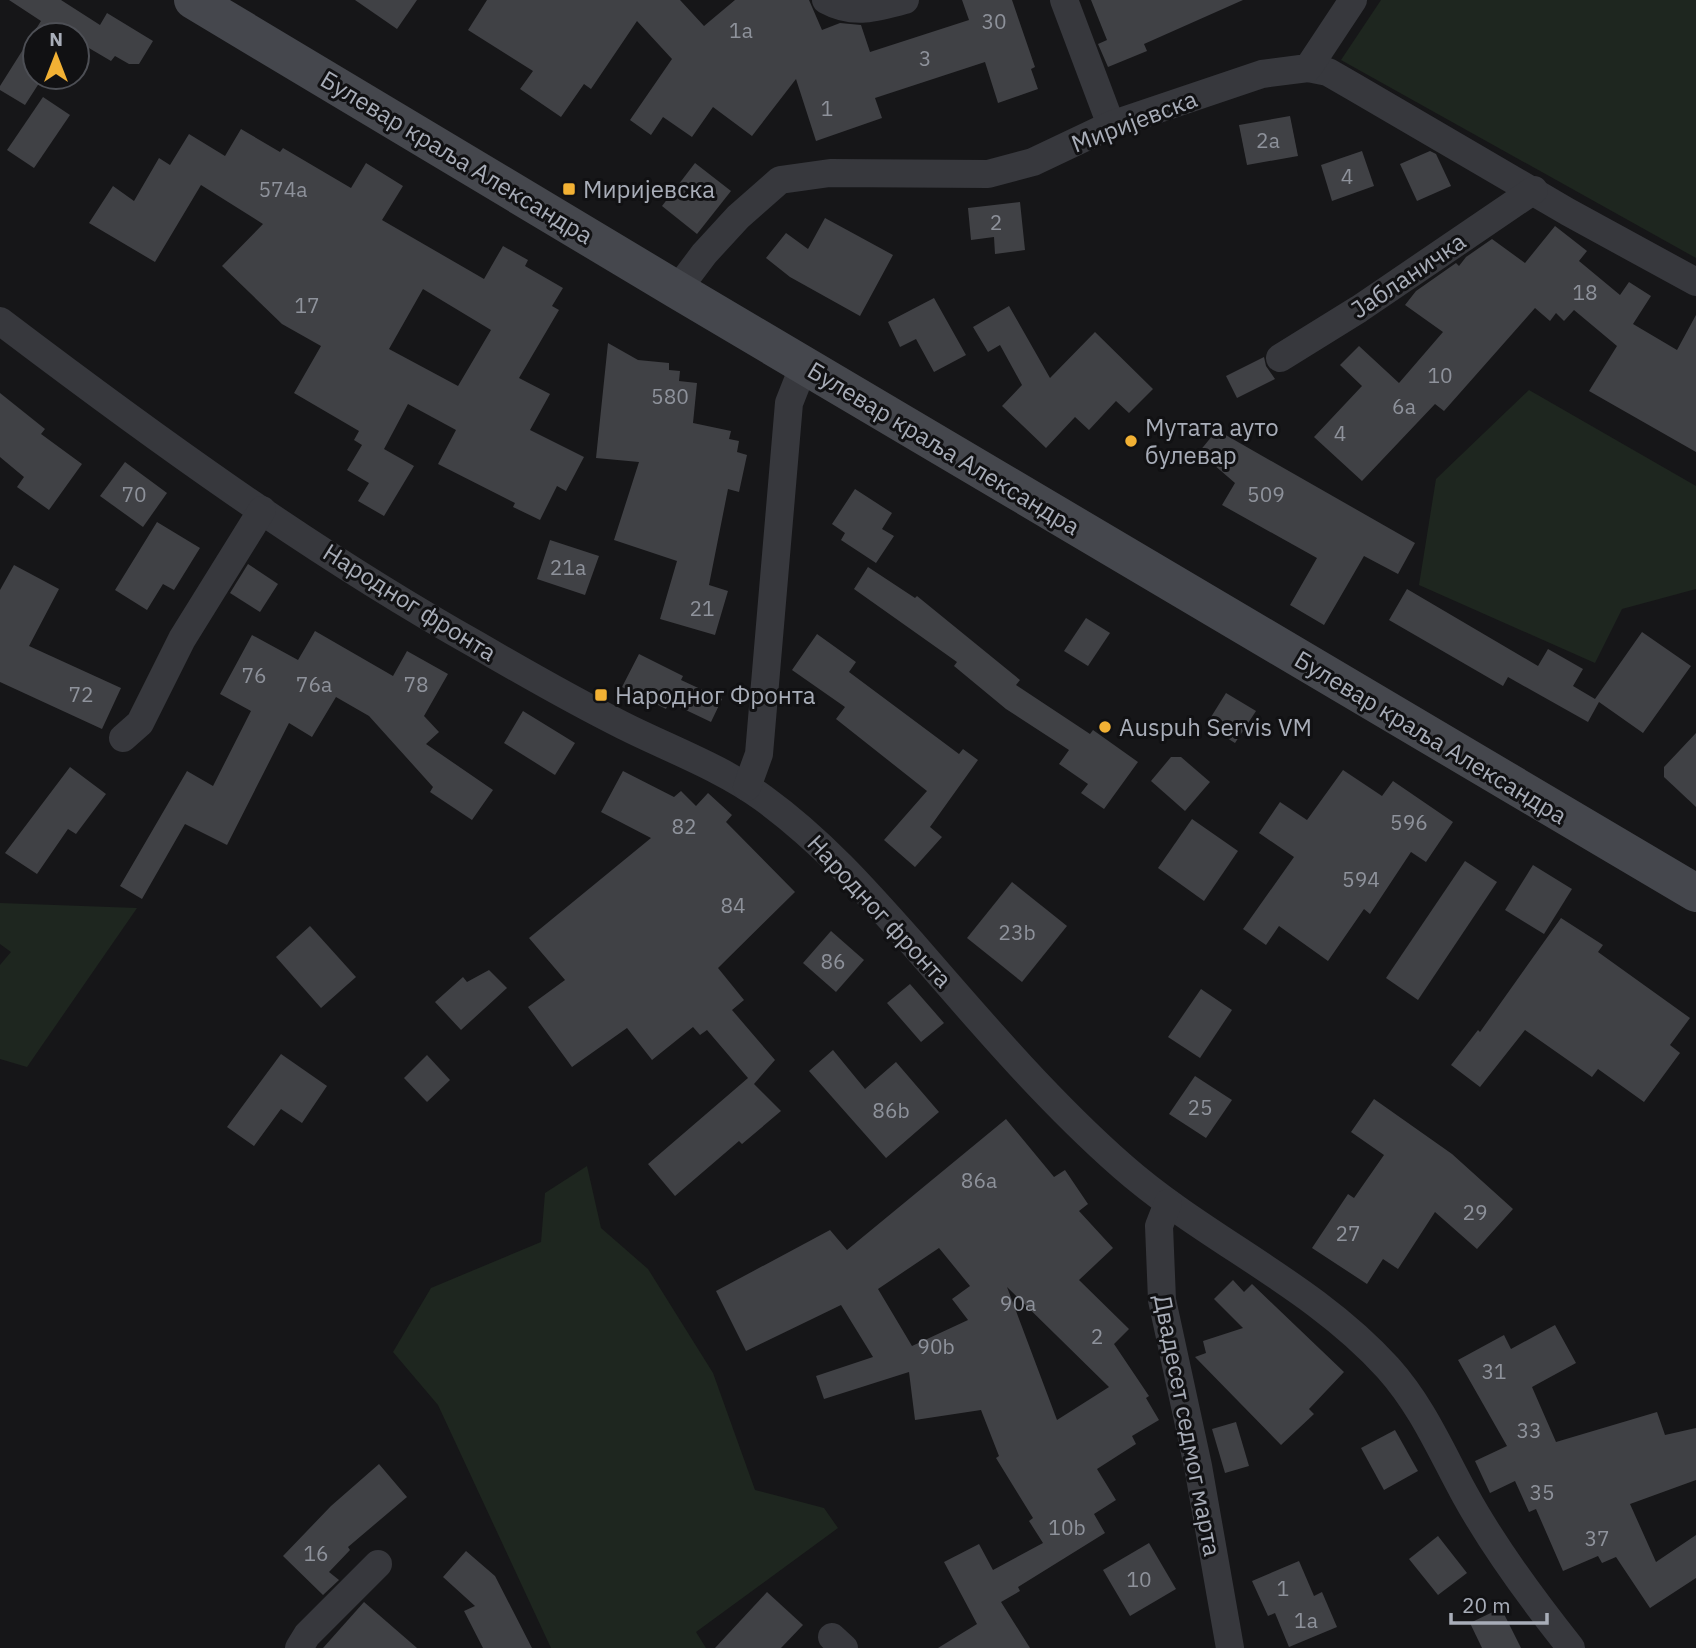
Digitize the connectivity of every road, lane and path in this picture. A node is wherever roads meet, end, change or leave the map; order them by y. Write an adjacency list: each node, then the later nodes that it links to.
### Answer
1 (193, 0): 10 (main road, Булевар краља Александра)
2 (826, 0): 3 (street)
3 (905, 0)
4 (1064, 0): 7 (street)
5 (1353, 0): 6 (street)
6 (1308, 68): 7 (street, Миријевска); 8 (street)
7 (1111, 125): 10 (street, Миријевска)
8 (1534, 190): 9 (street); 12 (street, Јабланичка)
9 (1696, 282)
10 (677, 290): 13 (main road, Булевар краља Александра)
11 (0, 321): 14 (street, Народног фронта)
12 (1280, 358)
13 (804, 365): 16 (street); 17 (main road, Булевар краља Александра)
14 (262, 510): 15 (street); 16 (street, Народног фронта)
15 (122, 738)
16 (747, 787): 18 (street, Народног фронта)
17 (1696, 892)
18 (1168, 1203): 21 (street, Двадесет седмог марта); 22 (street, Народног фронта)
19 (378, 1564): 20 (street)
20 (299, 1648)
21 (1230, 1648)
22 (1571, 1648)

